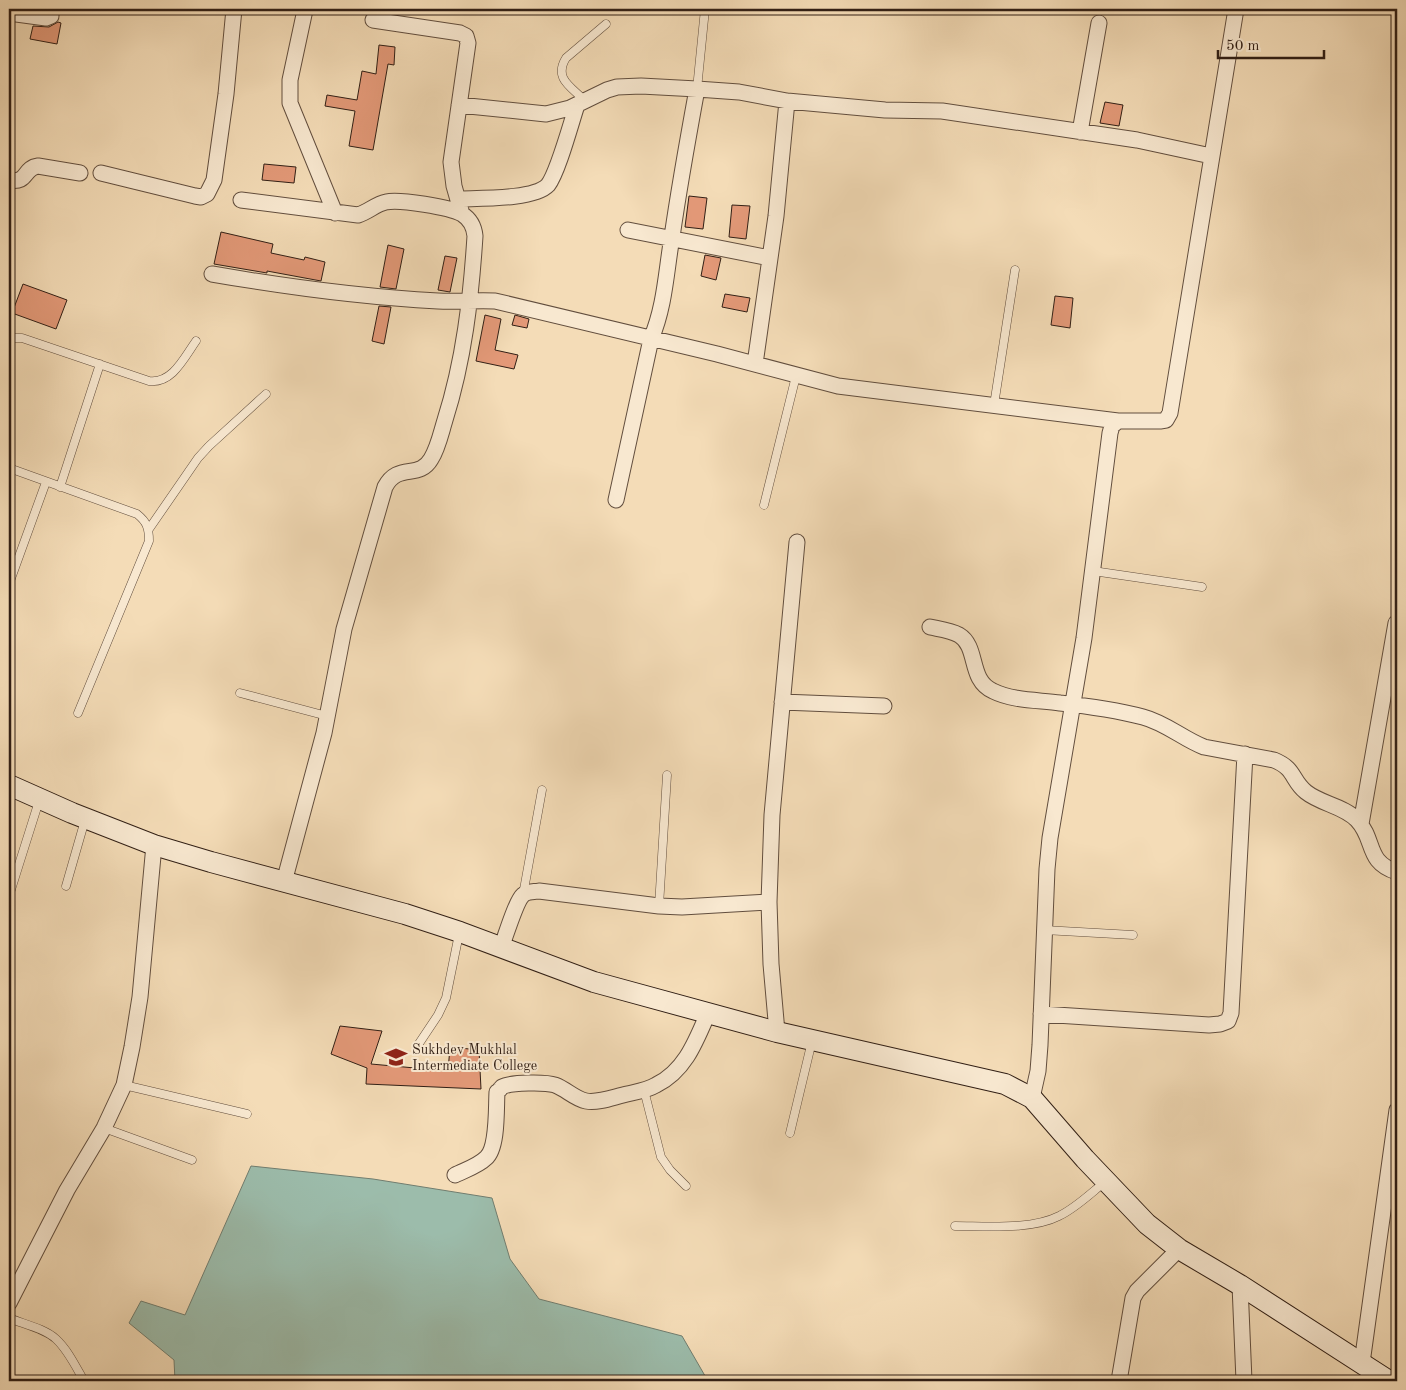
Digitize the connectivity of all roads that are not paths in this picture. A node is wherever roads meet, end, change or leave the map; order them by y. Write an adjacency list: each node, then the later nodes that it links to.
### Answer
1 (51, 9): 6 (street)
2 (234, 9): 17 (street)
3 (705, 9): 10 (lane)
4 (1236, 9): 15 (street)
5 (305, 10): 21 (street)
6 (9, 13)
7 (373, 20): 13 (street)
8 (1099, 23): 14 (street)
9 (606, 24): 12 (lane)
10 (696, 89): 11 (street); 12 (street); 23 (street)
11 (787, 101): 14 (street); 24 (street)
12 (581, 103): 13 (street); 20 (street)
13 (459, 104): 20 (street)
14 (1080, 132): 15 (street)
15 (1211, 156): 36 (street)
16 (80, 173): 18 (street)
17 (101, 173)
18 (9, 180)
19 (242, 200): 21 (street)
20 (460, 206): 21 (street); 27 (street)
21 (335, 213)
22 (628, 230): 23 (street)
23 (672, 238): 24 (street); 29 (street)
24 (770, 258): 32 (street)
25 (1015, 270): 35 (lane)
26 (212, 274): 27 (street)
27 (470, 300): 29 (street); 55 (street)
28 (9, 338): 31 (lane)
29 (652, 338): 32 (street); 40 (street)
30 (196, 341): 31 (lane)
31 (100, 364): 39 (lane)
32 (755, 364): 33 (street)
33 (796, 376): 35 (street); 41 (lane)
34 (266, 394): 42 (lane)
35 (994, 405): 36 (street)
36 (1118, 421): 45 (street)
37 (9, 468): 38 (lane)
38 (46, 482): 39 (lane); 44 (lane)
39 (60, 487): 42 (lane)
40 (616, 500)
41 (764, 505)
42 (149, 529): 54 (lane)
43 (797, 542): 51 (street)
44 (12, 567): 46 (lane)
45 (1093, 572): 47 (lane); 52 (street)
46 (9, 584)
47 (1202, 587)
48 (1396, 623): 62 (street)
49 (930, 627): 52 (street)
50 (240, 694): 55 (lane)
51 (782, 702): 53 (street); 69 (street)
52 (1073, 704): 56 (street); 71 (street)
53 (884, 706)
54 (78, 713)
55 (327, 716): 65 (street)
56 (1245, 754): 62 (street); 76 (street)
57 (667, 775): 70 (lane)
58 (9, 785): 60 (main road)
59 (542, 790): 67 (lane)
60 (40, 799): 61 (main road); 68 (lane)
61 (86, 818): 63 (main road); 66 (lane)
62 (1361, 824): 64 (street)
63 (154, 845): 65 (main road); 80 (street)
64 (1397, 872)
65 (284, 882): 72 (main road)
66 (66, 886)
67 (523, 895): 70 (street); 74 (street)
68 (9, 896)
69 (769, 902): 70 (street); 77 (street)
70 (659, 906)
71 (1044, 930): 73 (lane); 76 (street)
72 (460, 932): 74 (main road); 79 (lane)
73 (1133, 935)
74 (501, 948): 75 (main road)
75 (708, 1013): 77 (main road); 81 (street)
76 (1041, 1014): 82 (street)
77 (777, 1032): 78 (main road)
78 (812, 1039): 82 (main road); 87 (lane)
79 (418, 1045)
80 (124, 1085): 84 (lane); 85 (street)
81 (644, 1090): 89 (street); 91 (lane)
82 (1032, 1098): 90 (main road)
83 (1397, 1110): 86 (street)
84 (247, 1114)
85 (104, 1128): 88 (lane); 95 (street)
86 (1396, 1130): 97 (street)
87 (790, 1134)
88 (192, 1160)
89 (455, 1175)
90 (1106, 1181): 92 (lane); 93 (main road)
91 (686, 1186)
92 (955, 1226)
93 (1179, 1249): 94 (main road); 99 (street)
94 (1240, 1285): 97 (main road); 100 (street)
95 (9, 1303)
96 (9, 1318): 98 (lane)
97 (1362, 1363): 101 (main road)
98 (84, 1381)
99 (1119, 1381)
100 (1244, 1381)
101 (1389, 1381)

